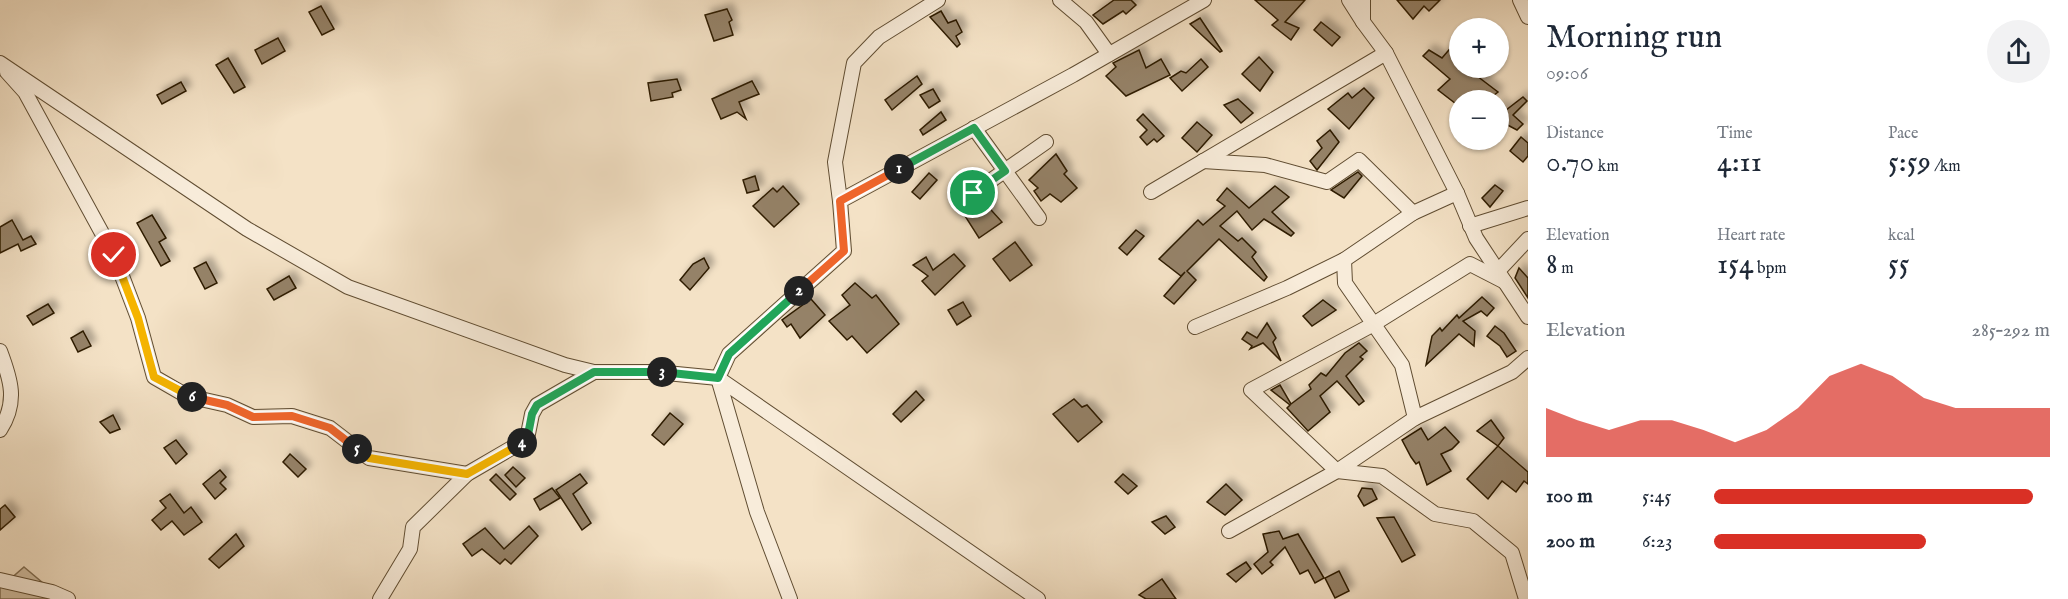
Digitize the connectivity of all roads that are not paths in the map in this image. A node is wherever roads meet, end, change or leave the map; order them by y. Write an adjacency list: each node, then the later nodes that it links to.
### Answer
1 (938, 0): 19 (street)
2 (1060, 0): 10 (street)
3 (1204, 0): 10 (street)
4 (1349, 0): 8 (street)
5 (1362, 0): 8 (street)
6 (1520, 0): 7 (street)
7 (1528, 17)
8 (1363, 22): 9 (street)
9 (1386, 53): 14 (street); 18 (street)
10 (1109, 54): 12 (street)
11 (0, 64): 32 (street); 37 (street)
12 (974, 128): 15 (street); 19 (street)
13 (1046, 142): 15 (street)
14 (1203, 161): 16 (street); 21 (street)
15 (1005, 171): 17 (street); 22 (street)
16 (1151, 192)
17 (973, 193)
18 (1457, 193): 21 (street); 23 (street)
19 (840, 201): 33 (street)
20 (1528, 208): 23 (street)
21 (1413, 213): 25 (street)
22 (1039, 218)
23 (1470, 226): 26 (street)
24 (1528, 239): 26 (street)
25 (1344, 260): 28 (street); 29 (street)
26 (1501, 277): 27 (street); 28 (street)
27 (1528, 317)
28 (1372, 325): 34 (street); 36 (street)
29 (1195, 327)
30 (0, 351): 35 (street)
31 (1528, 358): 34 (street)
32 (594, 372): 33 (street); 37 (street)
33 (718, 378): 42 (street); 43 (street)
34 (1415, 418): 36 (street)
35 (0, 430)
36 (1337, 471): 38 (street); 44 (street)
37 (467, 474): 41 (street)
38 (1229, 531)
39 (0, 580): 40 (street)
40 (68, 599)
41 (380, 599)
42 (790, 599)
43 (1038, 599)
44 (1526, 599)

